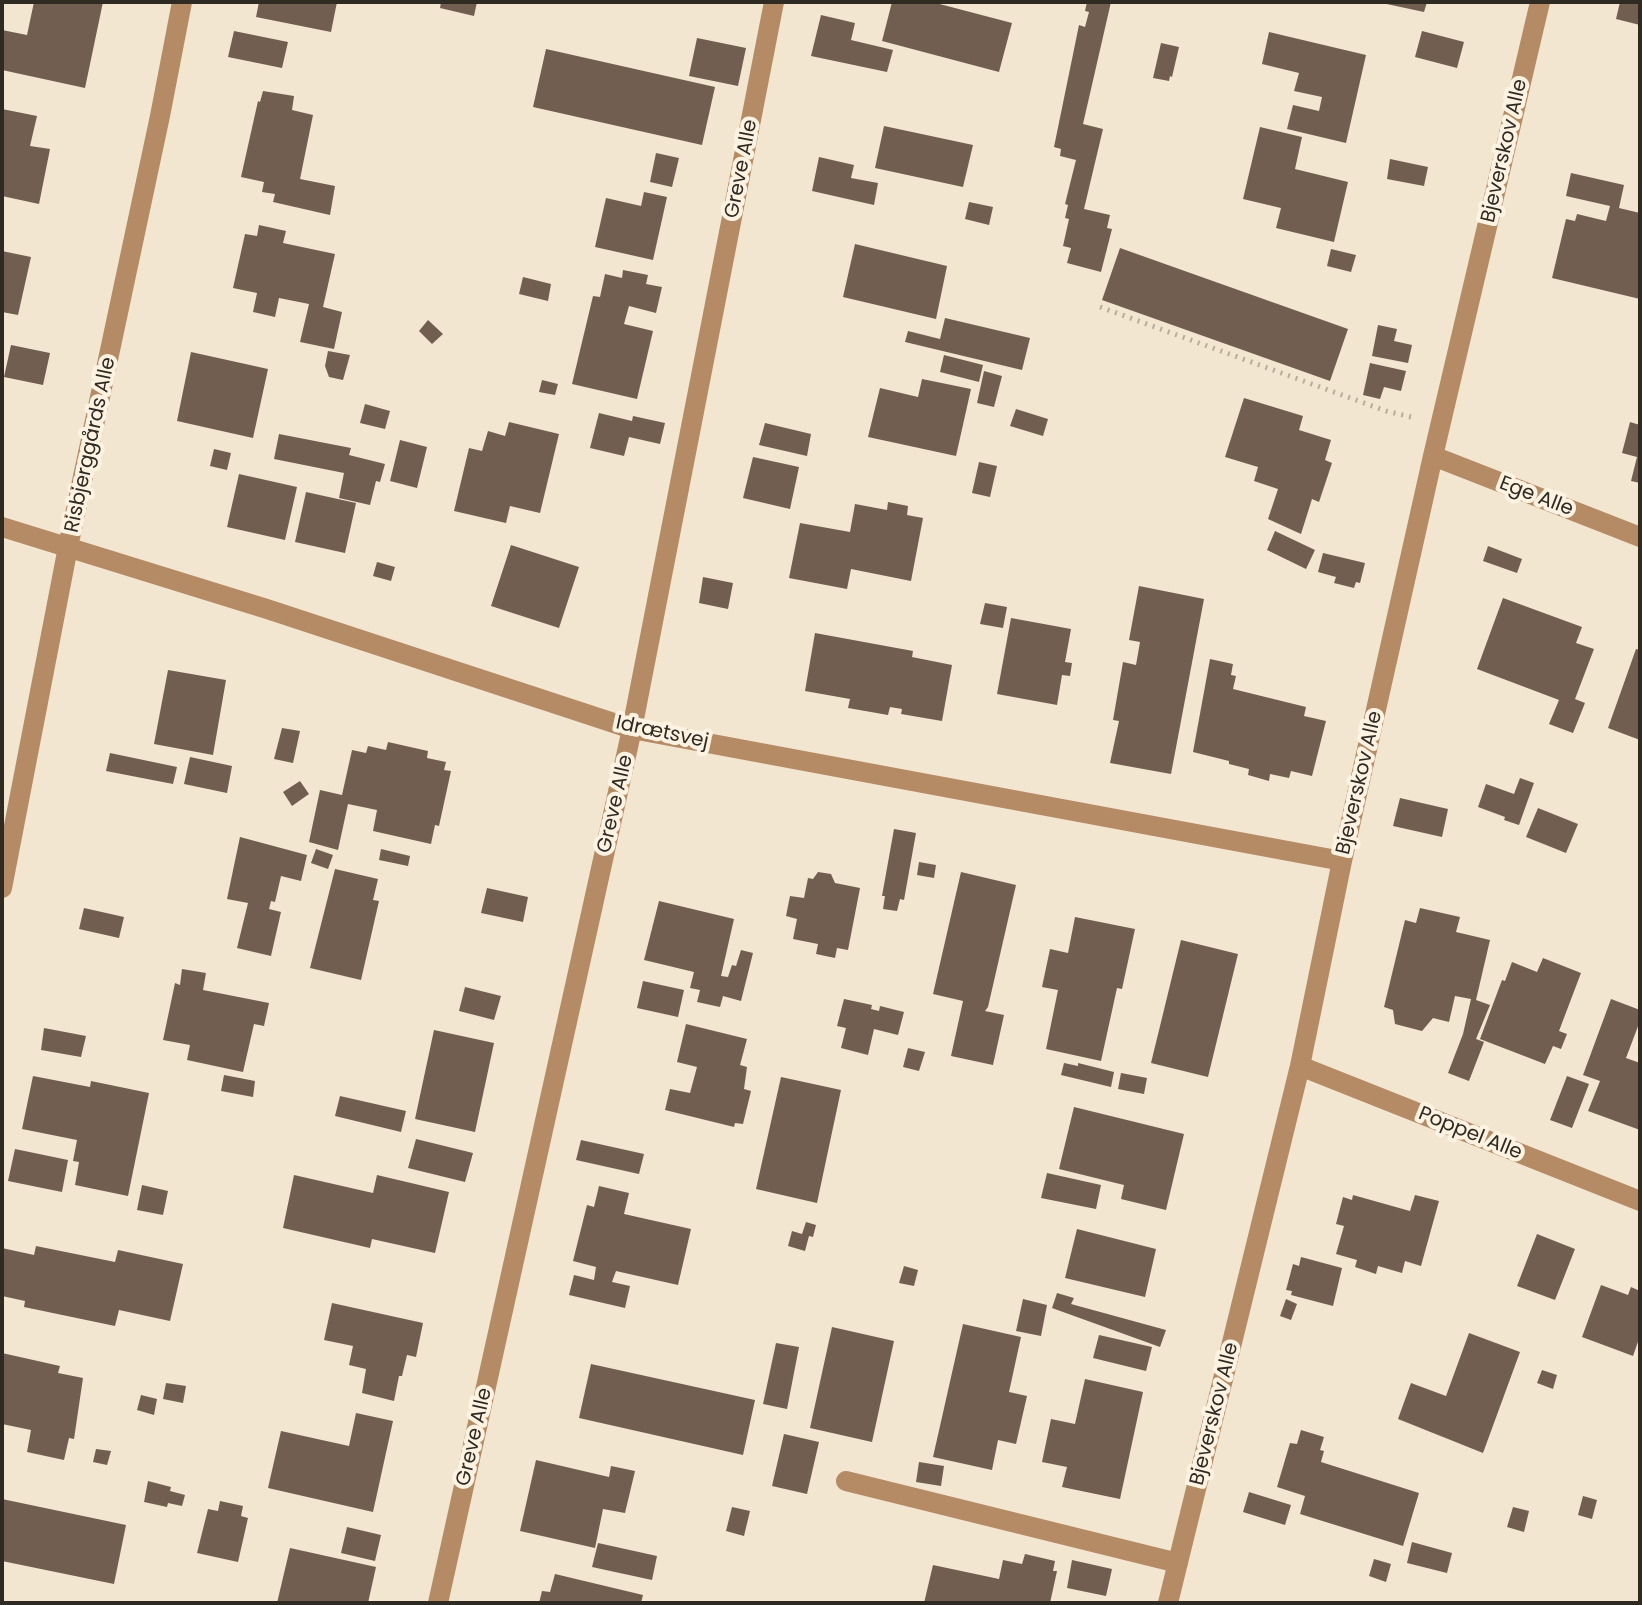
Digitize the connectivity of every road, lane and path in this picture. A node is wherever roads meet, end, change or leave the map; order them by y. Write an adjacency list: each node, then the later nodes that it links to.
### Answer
1 (182, 2): 9 (street, Risbjerggårds Alle)
2 (774, 2): 10 (street, Greve Alle)
3 (1540, 2): 5 (street, Bjeverskov Alle)
4 (1100, 307): 5 (path)
5 (1440, 424): 6 (street, Bjeverskov Alle)
6 (1433, 456): 8 (street, Ege Alle); 11 (street, Bjeverskov Alle)
7 (2, 527): 9 (street, Idrætsvej)
8 (1640, 537)
9 (68, 547): 10 (street, Idrætsvej); 12 (street, Risbjerggårds Alle)
10 (632, 729): 11 (street, Idrætsvej); 17 (street, Greve Alle)
11 (1342, 861): 13 (street, Bjeverskov Alle)
12 (2, 888)
13 (1300, 1066): 14 (street, Poppel Alle); 16 (street, Bjeverskov Alle)
14 (1640, 1201)
15 (846, 1481): 16 (street)
16 (1178, 1563): 18 (street, Bjeverskov Alle)
17 (438, 1603)
18 (1168, 1603)

